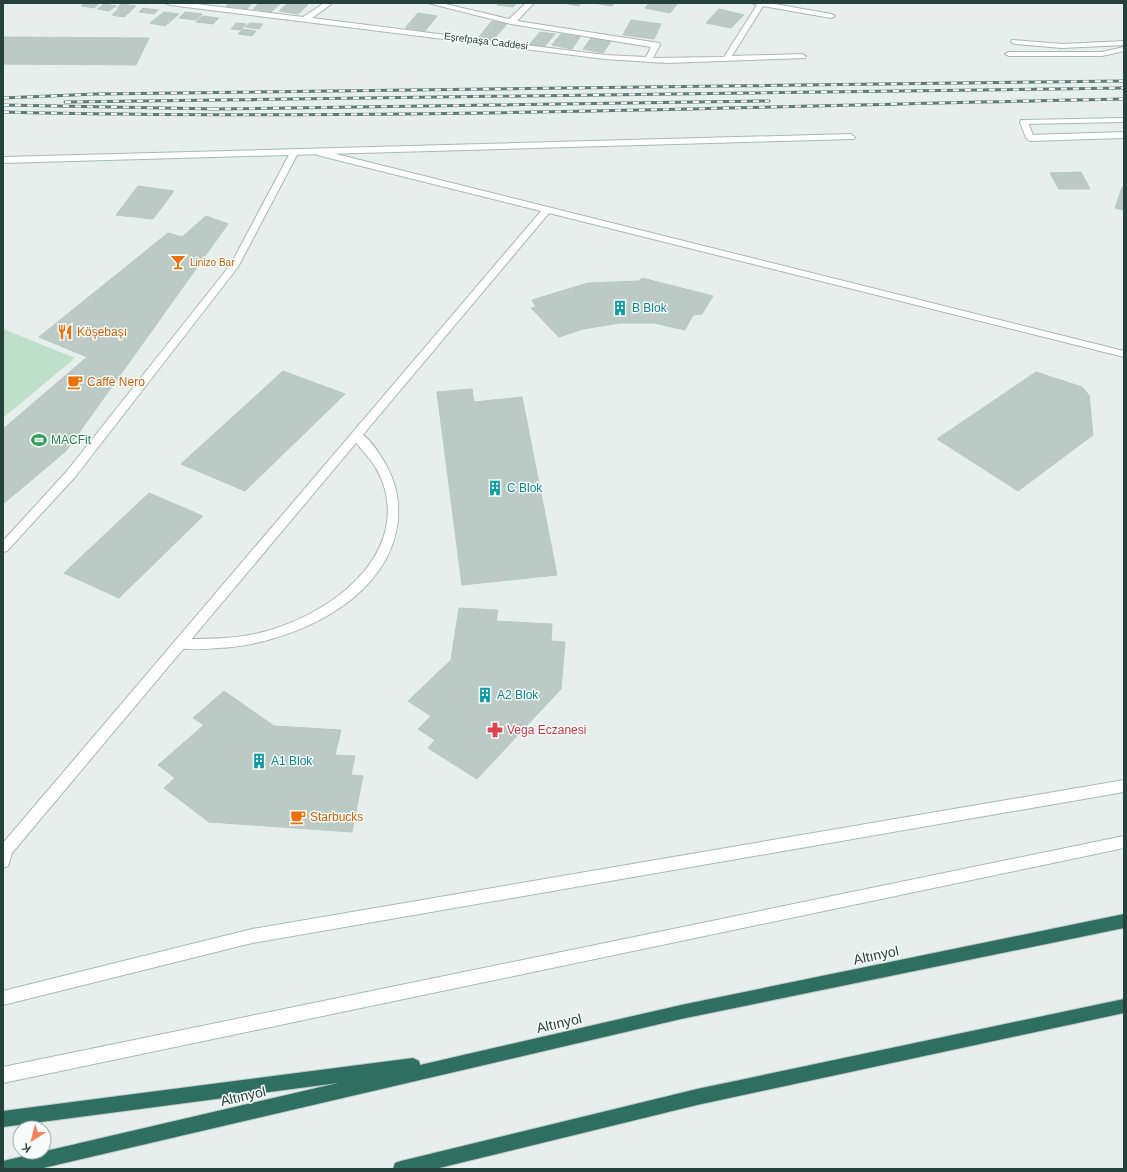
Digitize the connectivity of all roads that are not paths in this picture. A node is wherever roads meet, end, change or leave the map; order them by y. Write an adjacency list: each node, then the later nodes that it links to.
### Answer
1 (170, 3): 7 (street, Eşrefpaşa Caddesi)
2 (329, 3): 7 (street)
3 (432, 3): 8 (street)
4 (530, 3): 8 (street)
5 (759, 4): 6 (street); 14 (street)
6 (830, 16)
7 (306, 19): 15 (street, Eşrefpaşa Caddesi)
8 (511, 22): 15 (street)
9 (1015, 42): 10 (street)
10 (1124, 43)
11 (1124, 49): 12 (street)
12 (1009, 54)
13 (802, 56): 14 (street, Eşrefpaşa Caddesi)
14 (726, 59): 15 (street, Eşrefpaşa Caddesi)
15 (648, 60)
16 (1124, 120): 17 (street)
17 (1124, 135)
18 (851, 137): 19 (street)
19 (320, 152): 20 (street); 22 (street)
20 (294, 153): 21 (street); 25 (street)
21 (3, 160)
22 (547, 209): 23 (street); 24 (street)
23 (1124, 354)
24 (356, 435): 26 (street); 26 (street)
25 (3, 548)
26 (180, 644): 29 (street)
27 (1124, 786): 31 (street)
28 (1124, 842): 34 (street)
29 (3, 862)
30 (1124, 921): 33 (highway, Altınyol)
31 (3, 998)
32 (1124, 1006): 37 (highway)
33 (480, 1058): 35 (highway); 36 (highway, Altınyol)
34 (3, 1075)
35 (3, 1119)
36 (3, 1169)
37 (401, 1169)

